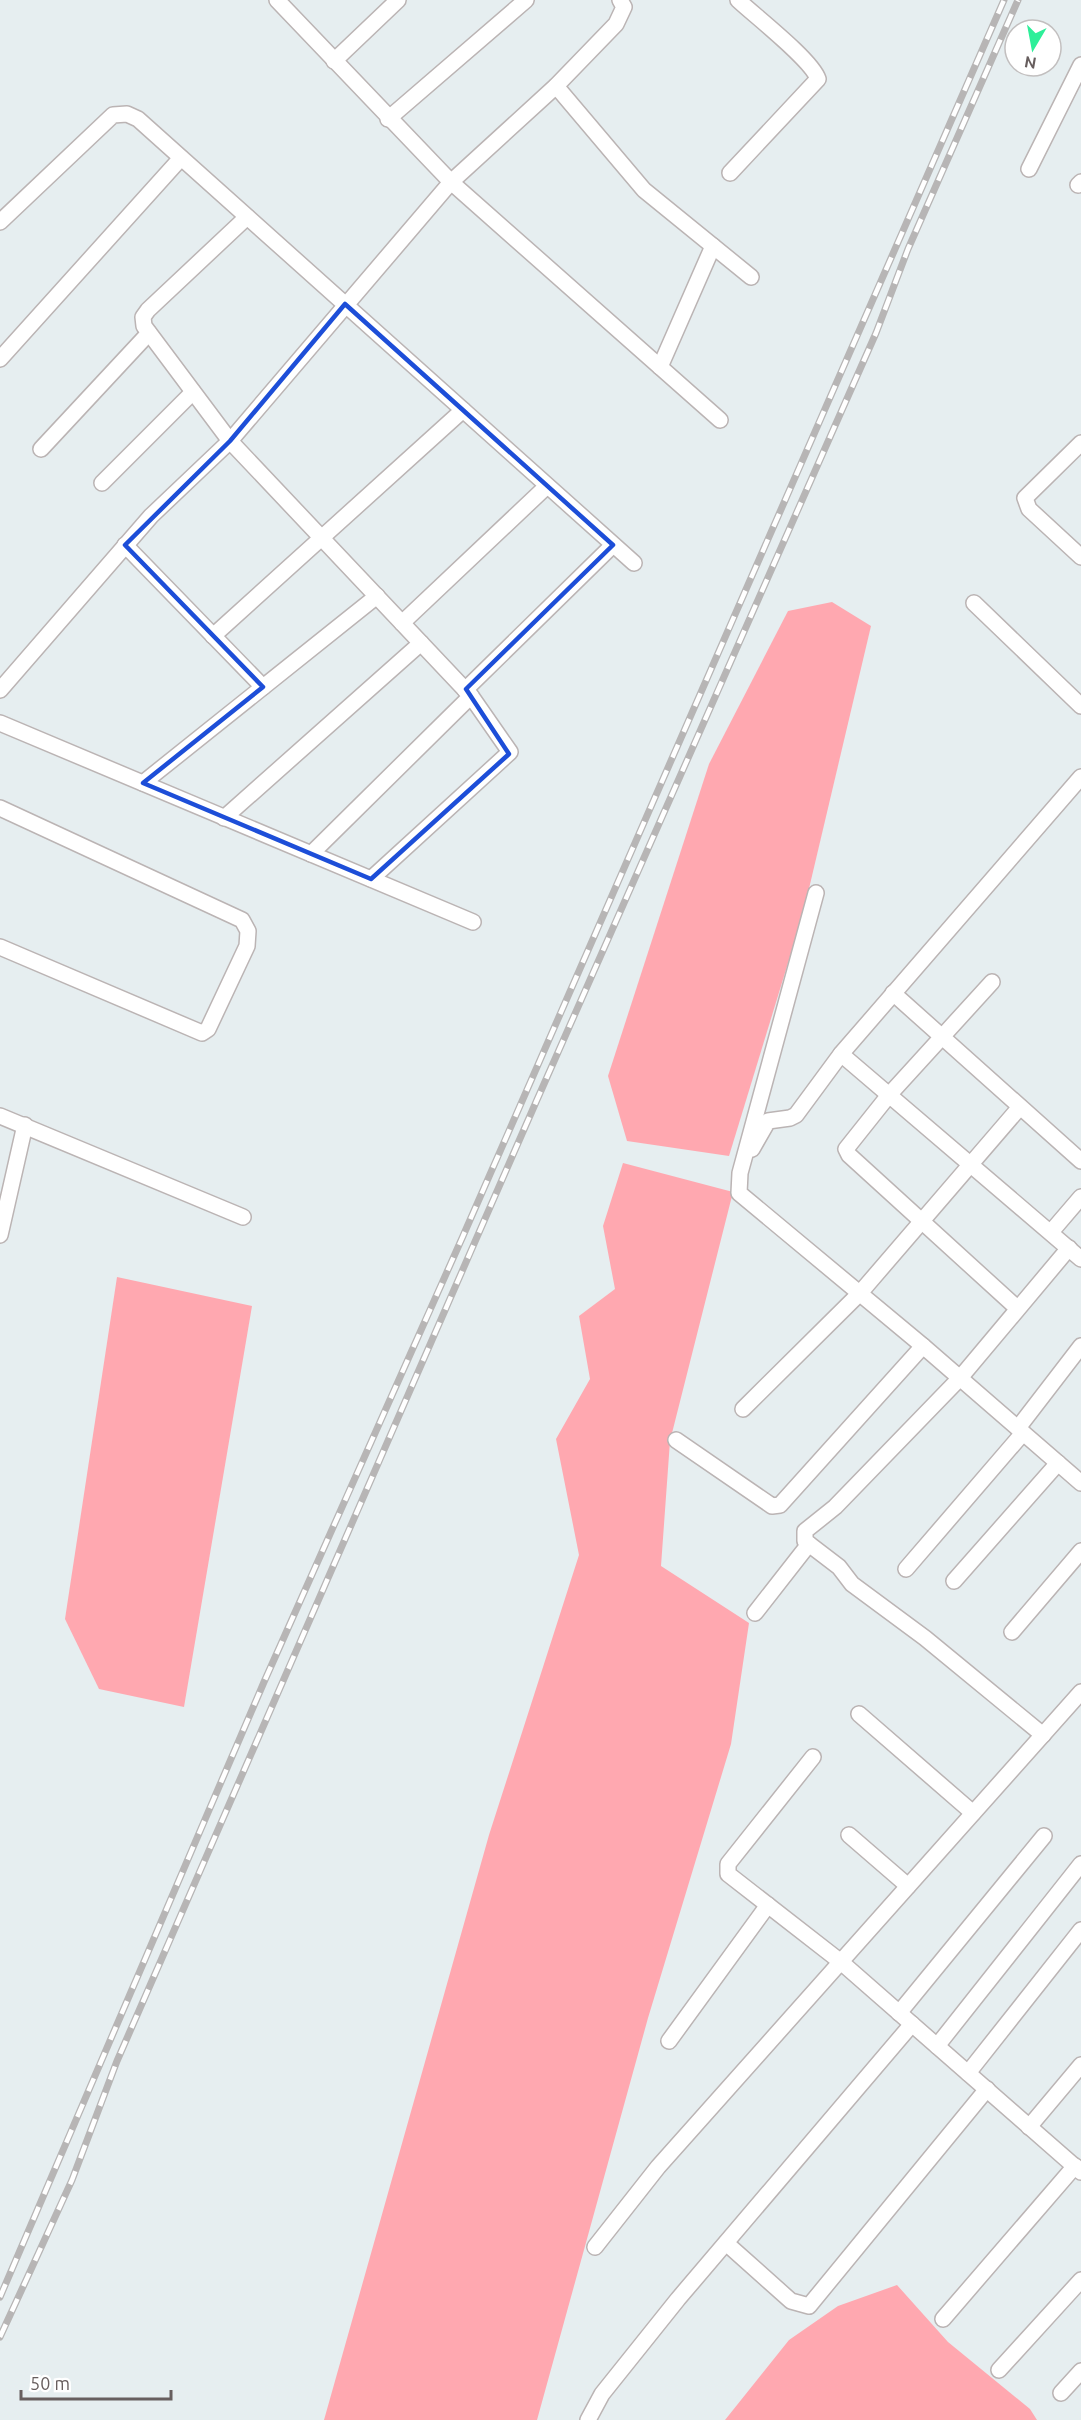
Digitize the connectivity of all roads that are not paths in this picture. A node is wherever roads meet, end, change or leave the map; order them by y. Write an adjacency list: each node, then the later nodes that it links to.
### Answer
1 (277, 0): 6 (street)
2 (398, 0): 6 (street)
3 (526, 0): 9 (street)
4 (620, 0): 8 (street)
5 (738, 0): 12 (street)
6 (334, 61): 9 (street)
7 (1081, 65): 11 (street)
8 (556, 86): 13 (street); 16 (street)
9 (388, 119): 13 (street)
10 (181, 158): 14 (street); 15 (street); 20 (street)
11 (1029, 169)
12 (730, 173)
13 (451, 182): 18 (street); 21 (street)
14 (247, 217): 18 (street); 19 (street)
15 (0, 222)
16 (713, 246): 17 (street); 21 (street)
17 (751, 276)
18 (345, 304): 23 (street); 25 (street)
19 (149, 333): 22 (street); 27 (street)
20 (0, 359)
21 (660, 367): 24 (street)
22 (193, 392): 25 (street); 28 (street)
23 (463, 410): 29 (street); 30 (street)
24 (720, 420)
25 (230, 441): 30 (street); 31 (street)
26 (1081, 443): 33 (street)
27 (41, 449)
28 (102, 483)
29 (547, 486): 32 (street); 37 (street)
30 (321, 538): 35 (street); 38 (street)
31 (125, 545): 38 (street); 41 (street)
32 (613, 545): 34 (street); 42 (street)
33 (1081, 557)
34 (634, 563)
35 (377, 596): 37 (street); 40 (street)
36 (974, 603): 43 (street)
37 (402, 623): 39 (street)
38 (213, 636): 40 (street)
39 (421, 643): 42 (street); 48 (street)
40 (263, 687): 45 (street)
41 (0, 690)
42 (468, 693): 49 (street); 50 (street)
43 (1081, 706)
44 (0, 723): 45 (street)
45 (143, 783): 48 (street)
46 (1078, 785): 55 (street)
47 (0, 808): 53 (street)
48 (224, 818): 49 (street)
49 (311, 854): 50 (street)
50 (371, 879): 52 (street)
51 (816, 893): 64 (street)
52 (473, 922)
53 (0, 947)
54 (992, 981): 56 (street)
55 (893, 993): 56 (street); 57 (street)
56 (943, 1037): 58 (street); 59 (street)
57 (841, 1054): 58 (street); 64 (street)
58 (890, 1095): 63 (street); 67 (street)
59 (1020, 1107): 62 (street); 63 (street)
60 (0, 1116): 61 (street)
61 (25, 1125): 66 (street); 69 (street)
62 (1081, 1161)
63 (971, 1164): 67 (street); 68 (street)
64 (740, 1173): 72 (street)
65 (1081, 1197): 68 (street)
66 (243, 1217)
67 (922, 1221): 72 (street); 73 (street)
68 (1051, 1232): 70 (street)
69 (0, 1235)
70 (1070, 1248): 71 (street); 73 (street)
71 (1081, 1259)
72 (860, 1293): 74 (street); 77 (street)
73 (1017, 1308): 76 (street)
74 (923, 1346): 76 (street); 79 (street)
75 (1081, 1346): 78 (street)
76 (960, 1378): 78 (street); 82 (street)
77 (742, 1409)
78 (1020, 1430): 80 (street); 84 (street)
79 (676, 1440)
80 (1058, 1463): 81 (street); 85 (street)
81 (1079, 1476)
82 (809, 1544): 86 (street); 90 (street)
83 (1081, 1551): 87 (street)
84 (906, 1569)
85 (954, 1581)
86 (755, 1613)
87 (1012, 1632)
88 (1081, 1692): 90 (street)
89 (859, 1714): 92 (street)
90 (1043, 1735): 92 (street)
91 (813, 1757): 97 (street)
92 (973, 1813): 96 (street)
93 (849, 1835): 96 (street)
94 (1044, 1836): 100 (street)
95 (1081, 1864): 103 (street)
96 (908, 1886): 99 (street)
97 (768, 1905): 99 (street); 102 (street)
98 (1081, 1930): 105 (street)
99 (841, 1962): 100 (street); 110 (street)
100 (899, 2013): 101 (street)
101 (912, 2024): 103 (street); 109 (street)
102 (669, 2040)
103 (937, 2046): 105 (street)
104 (1081, 2065): 107 (street)
105 (968, 2073): 106 (street)
106 (987, 2090): 107 (street); 109 (street)
107 (1029, 2127): 108 (street)
108 (1078, 2169): 112 (street)
109 (726, 2243): 116 (street)
110 (595, 2247)
111 (1081, 2280): 113 (street)
112 (943, 2319)
113 (999, 2370)
114 (1081, 2371): 115 (street)
115 (1061, 2393)
116 (588, 2420)

